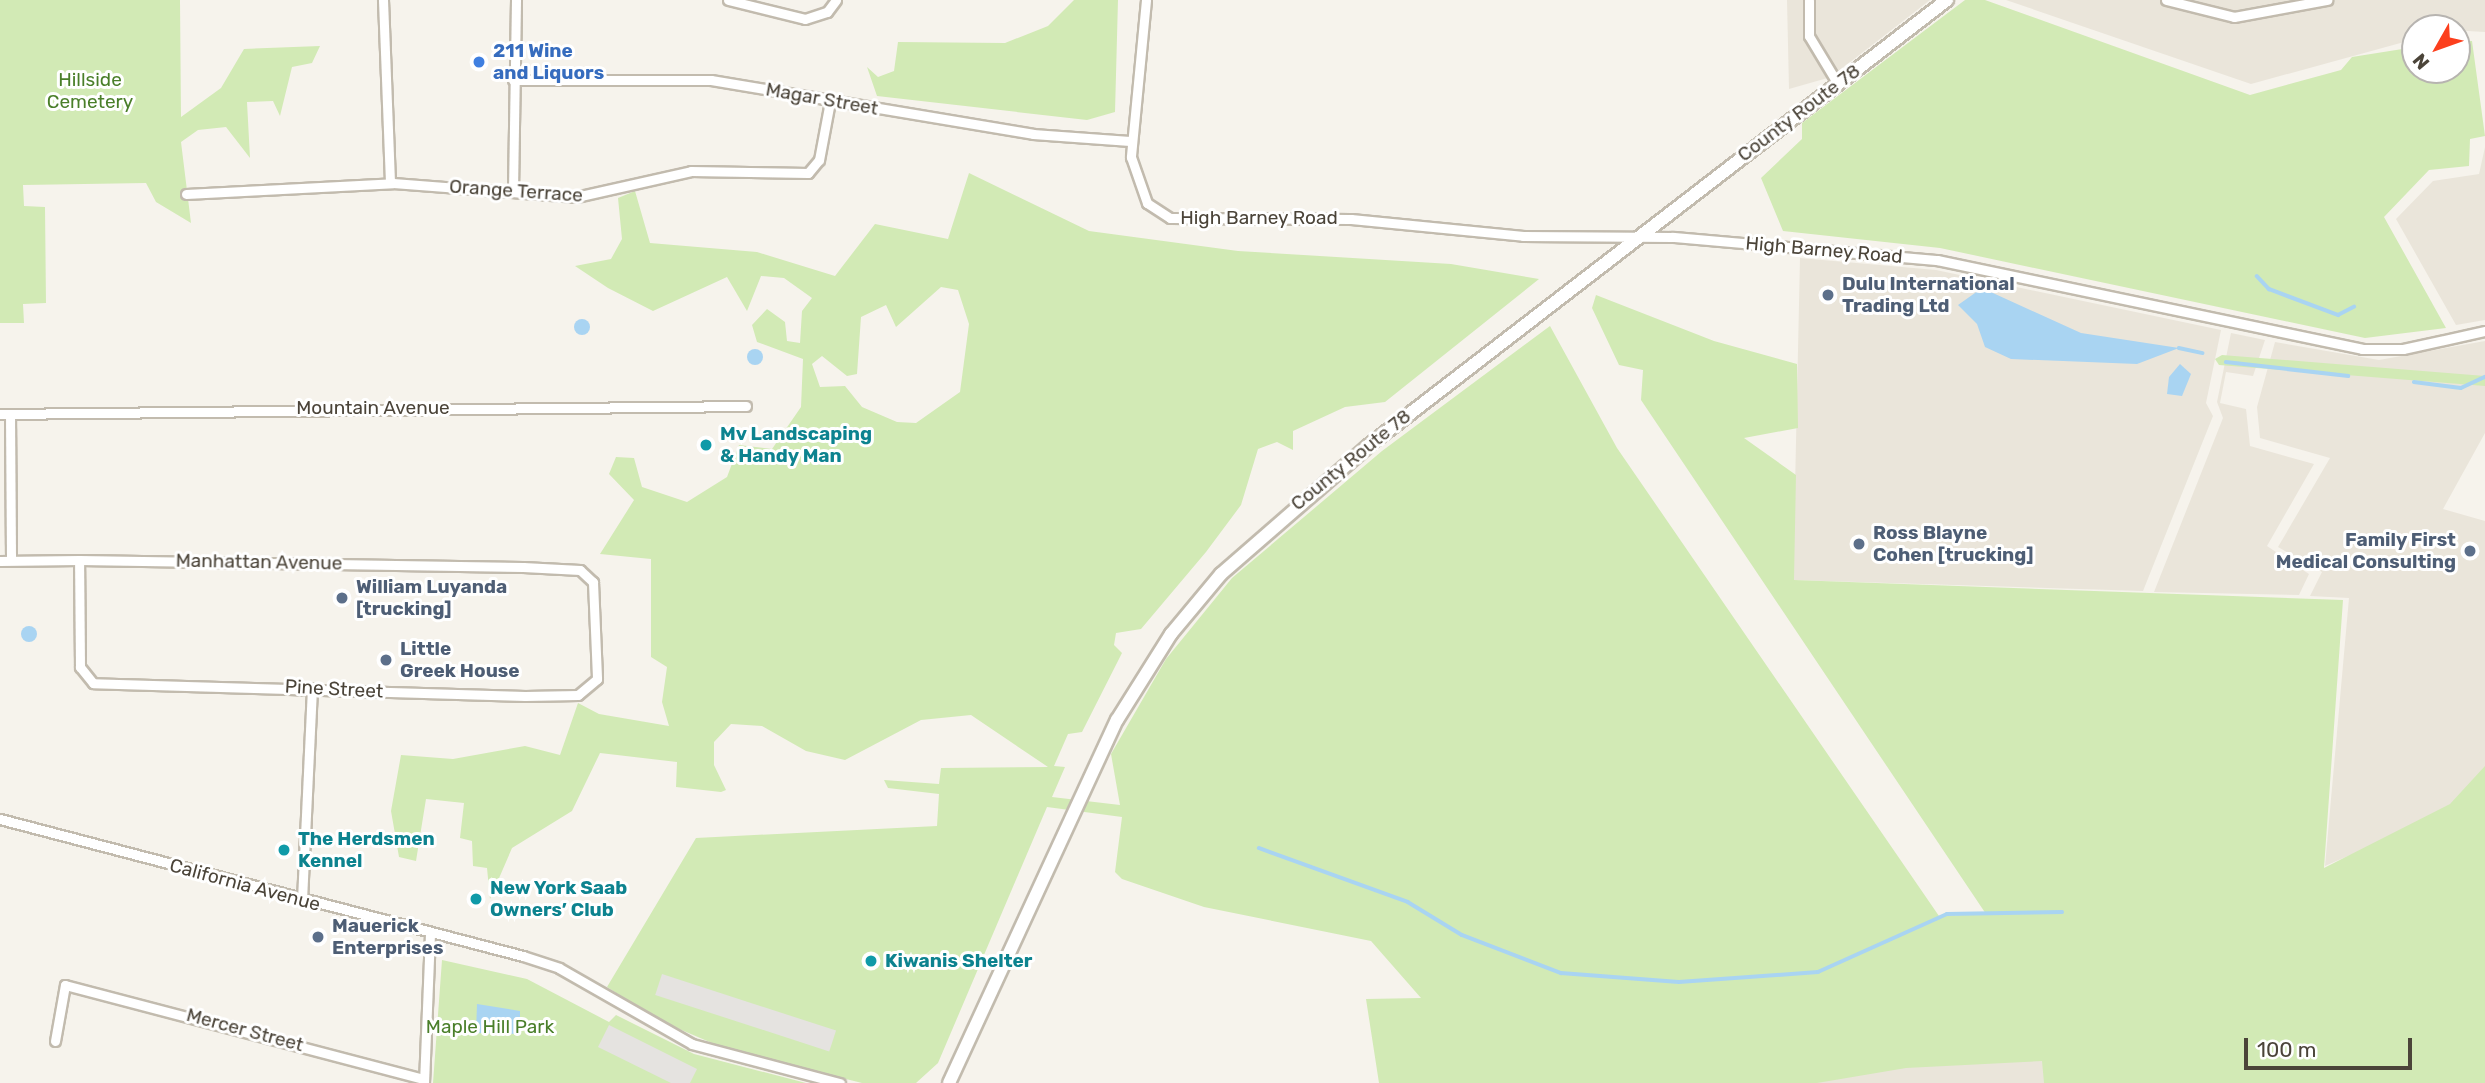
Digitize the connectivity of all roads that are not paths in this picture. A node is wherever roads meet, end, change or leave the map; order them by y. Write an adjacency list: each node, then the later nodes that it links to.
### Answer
1 (383, 0): 15 (street)
2 (516, 0): 11 (street)
3 (728, 0): 4 (street)
4 (836, 0)
5 (1146, 0): 14 (street)
6 (1818, 0): 10 (street)
7 (1947, 0): 12 (street, County Route 78)
8 (2166, 0): 9 (street)
9 (2327, 0)
10 (1809, 4): 12 (street)
11 (513, 80): 13 (street, Magar Street); 16 (street)
12 (1838, 84): 18 (street, County Route 78)
13 (830, 102): 14 (street, Magar Street); 16 (street, Orange Terrace)
14 (1130, 141): 18 (street, High Barney Road)
15 (390, 183): 16 (street, Orange Terrace); 17 (street, Orange Terrace)
16 (513, 191)
17 (186, 194)
18 (1636, 237): 19 (street, High Barney Road); 33 (street, County Route 78)
19 (2485, 331)
20 (746, 406): 21 (street, Mountain Avenue)
21 (5, 414): 22 (street)
22 (11, 559): 23 (street, Manhattan Avenue); 24 (street, Manhattan Avenue)
23 (79, 560): 25 (street, Pine Street); 26 (street, Manhattan Avenue)
24 (0, 561)
25 (312, 688): 26 (street, Pine Street); 28 (street)
26 (586, 692)
27 (0, 819): 28 (street, California Avenue)
28 (302, 900): 29 (street, California Avenue)
29 (430, 934): 31 (street); 32 (street, California Avenue)
30 (55, 1041): 31 (street, Mercer Street)
31 (424, 1081)
32 (840, 1083)
33 (949, 1083)

